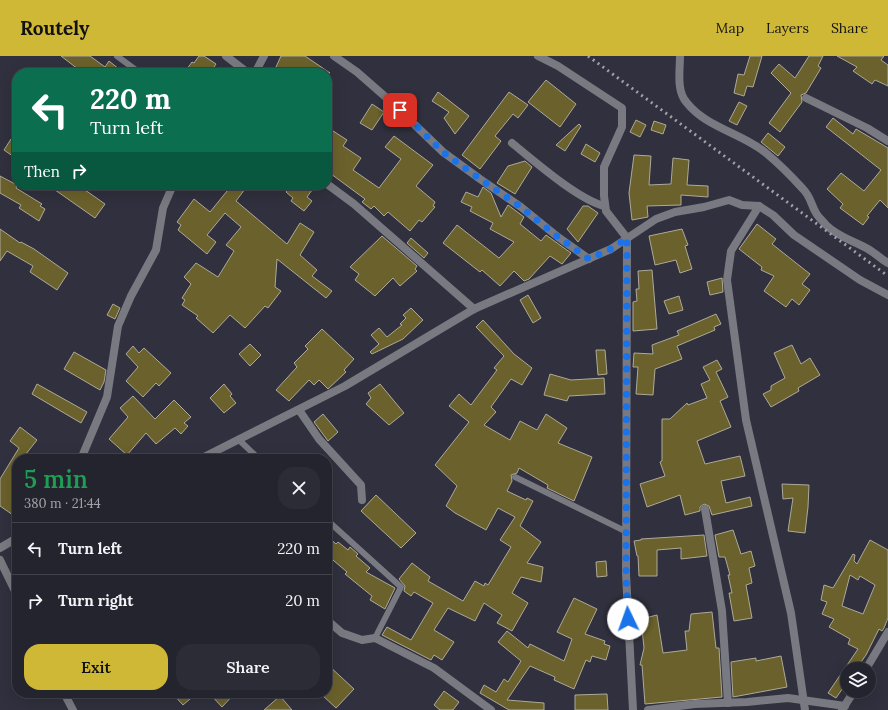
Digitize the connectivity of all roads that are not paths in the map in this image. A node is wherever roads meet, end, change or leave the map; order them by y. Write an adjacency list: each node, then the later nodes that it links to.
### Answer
1 (117, 56): 7 (lane)
2 (226, 56): 8 (street)
3 (264, 56): 9 (street)
4 (334, 56): 18 (street)
5 (538, 56): 15 (street)
6 (680, 56): 19 (street)
7 (133, 68)
8 (242, 68)
9 (258, 68)
10 (806, 98): 11 (street)
11 (888, 141)
12 (512, 144): 15 (street)
13 (332, 188): 21 (street)
14 (171, 190): 24 (street)
15 (605, 206): 17 (street)
16 (759, 206): 17 (street); 20 (street); 42 (street)
17 (627, 238): 18 (street); 31 (street)
18 (589, 259): 21 (street)
19 (888, 263)
20 (888, 295)
21 (474, 310): 22 (street)
22 (299, 410): 23 (street); 28 (street)
23 (238, 439): 25 (street); 26 (lane)
24 (84, 454)
25 (210, 454)
26 (254, 454)
27 (515, 477): 31 (lane)
28 (362, 500)
29 (705, 509): 43 (street)
30 (332, 525): 38 (lane)
31 (627, 532): 47 (street)
32 (12, 541): 33 (street)
33 (0, 548)
34 (0, 560): 35 (street)
35 (12, 585)
36 (332, 624): 38 (street)
37 (888, 632): 39 (street)
38 (375, 638): 46 (street)
39 (870, 662)
40 (67, 698): 45 (street)
41 (850, 698): 44 (street)
42 (803, 700): 43 (street); 44 (street); 49 (street)
43 (728, 703): 48 (street)
44 (844, 708)
45 (73, 710)
46 (491, 710)
47 (633, 710)
48 (648, 710)
49 (805, 710)

